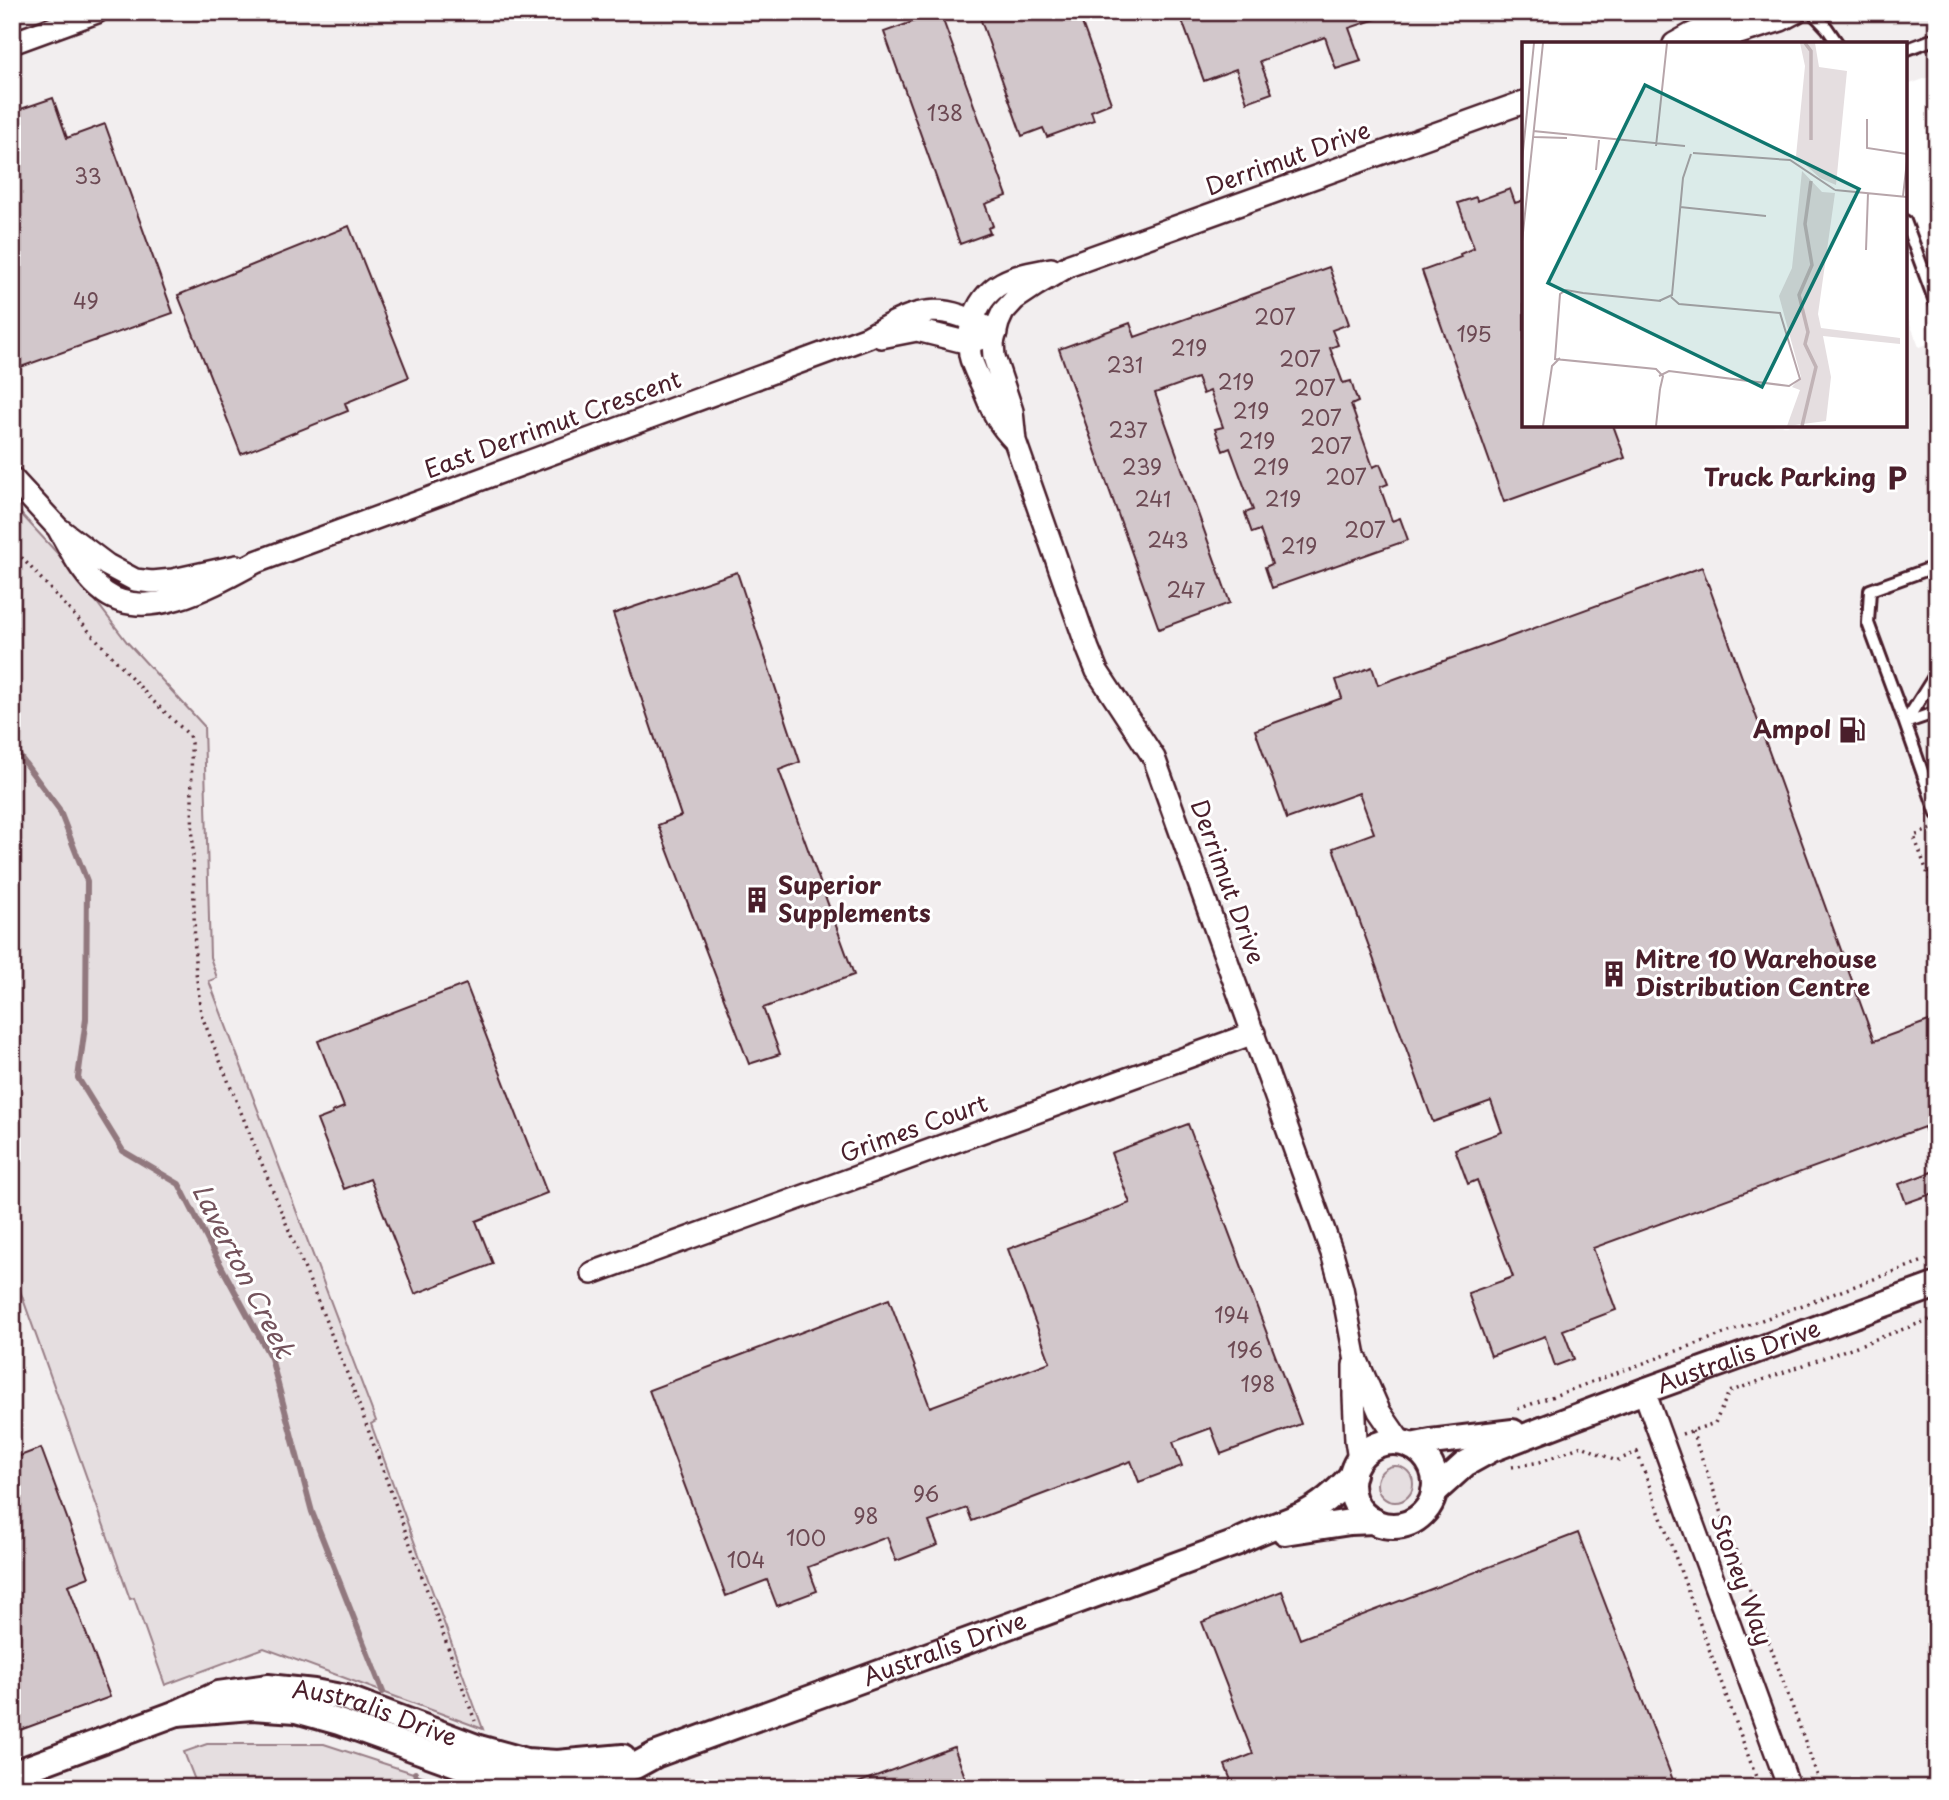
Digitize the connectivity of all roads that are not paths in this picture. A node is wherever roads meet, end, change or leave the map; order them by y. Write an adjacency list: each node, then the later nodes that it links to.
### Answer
1 (97, 12): 8 (street)
2 (1742, 12): 5 (street)
3 (1812, 13): 6 (street); 7 (lane)
4 (1937, 38): 9 (lane)
5 (1678, 42)
6 (1710, 42)
7 (1837, 42)
8 (12, 43)
9 (1907, 49)
10 (1522, 103): 12 (street, Derrimut Drive)
11 (1907, 226): 13 (lane)
12 (1070, 265): 14 (street, Derrimut Drive); 15 (street, Derrimut Drive)
13 (1937, 307)
14 (973, 319): 15 (street, East Derrimut Crescent); 16 (street, East Derrimut Crescent); 17 (street, Derrimut Drive)
15 (996, 333): 17 (street); 18 (street, Derrimut Drive)
16 (868, 337): 17 (street, East Derrimut Crescent); 19 (street, East Derrimut Crescent)
17 (969, 343): 18 (street, Derrimut Drive)
18 (1015, 441): 25 (street, Derrimut Drive)
19 (12, 478)
20 (1937, 566): 23 (lane)
21 (1937, 672): 23 (lane)
22 (1937, 712): 23 (lane)
23 (1905, 723): 24 (lane)
24 (1937, 814)
25 (1254, 1033): 26 (street, Grimes Court); 28 (street, Derrimut Drive)
26 (592, 1273)
27 (1937, 1285): 29 (street, Australis Drive)
28 (1354, 1356): 31 (street, Derrimut Drive); 32 (street, Derrimut Drive)
29 (1644, 1391): 30 (street, Australis Drive); 39 (street, Stoney Way)
30 (1542, 1430): 31 (street, Australis Drive); 33 (street, Australis Drive)
31 (1406, 1444): 32 (street); 33 (street)
32 (1356, 1467): 34 (street); 35 (street, Australis Drive)
33 (1434, 1492): 34 (street)
34 (1374, 1521): 35 (street, Australis Drive)
35 (1236, 1543): 37 (street, Australis Drive)
36 (177, 1713): 37 (street, Australis Drive); 37 (street, Australis Drive); 38 (street, Australis Drive)
37 (655, 1755)
38 (12, 1774)
39 (1789, 1788)

